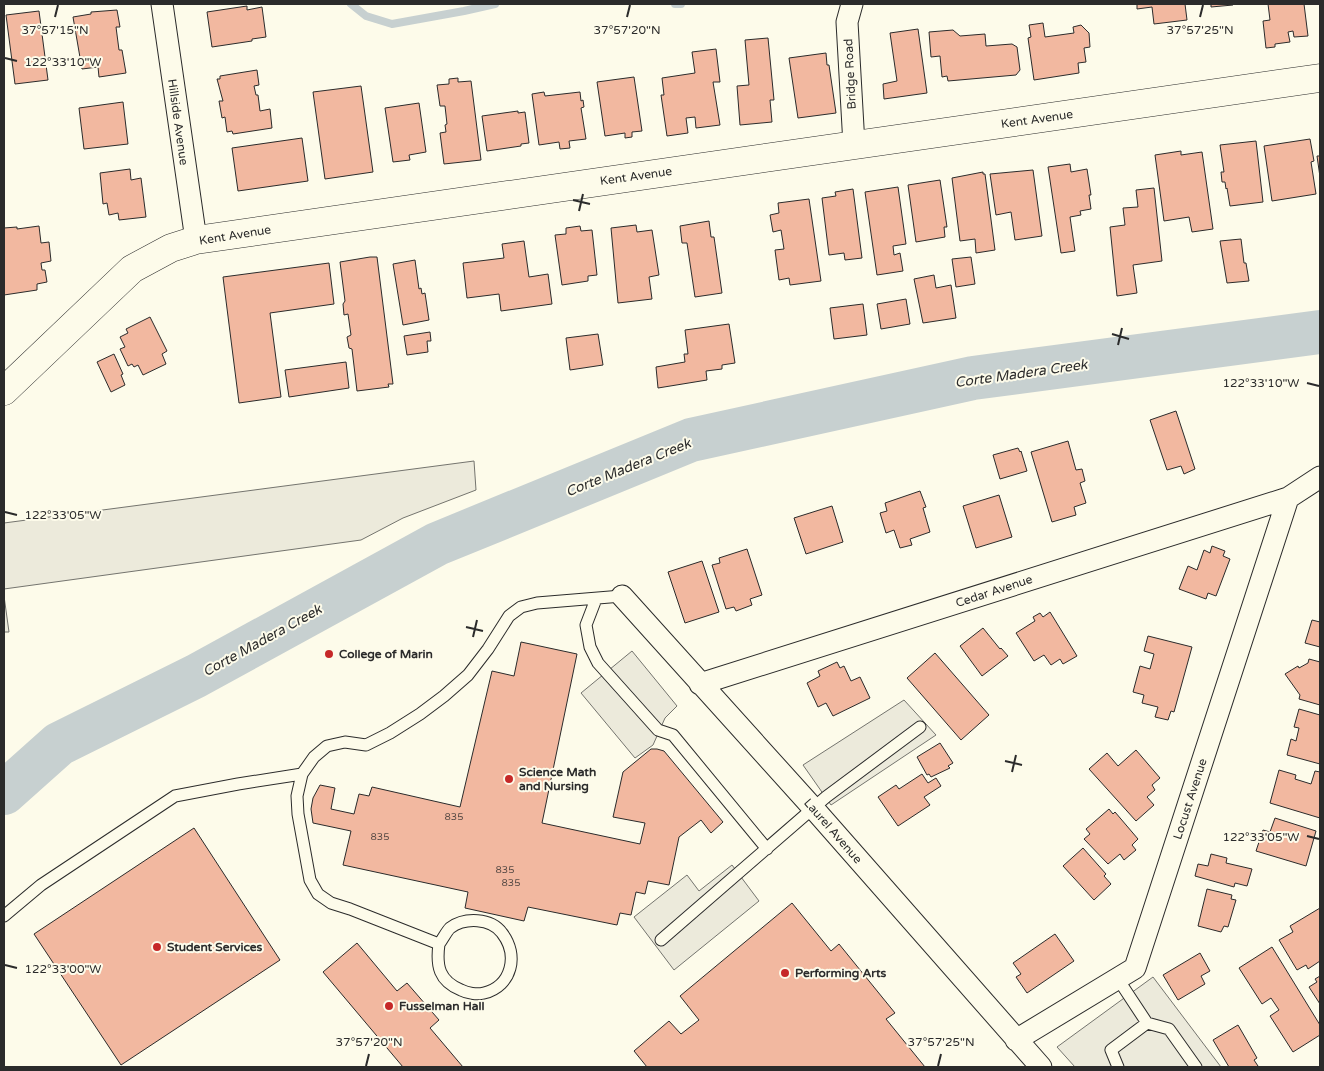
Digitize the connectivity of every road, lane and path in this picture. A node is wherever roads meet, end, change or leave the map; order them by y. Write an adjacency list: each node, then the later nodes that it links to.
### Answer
1 (162, 4): 5 (street, Hillside Avenue)
2 (852, 4): 4 (street, Bridge Road)
3 (1320, 78): 4 (street, Kent Avenue)
4 (854, 145): 5 (street, Kent Avenue)
5 (196, 240): 6 (street, Kent Avenue)
6 (4, 391)
7 (1320, 477): 8 (street, Cedar Avenue)
8 (1288, 498): 11 (street, Cedar Avenue); 19 (street, Locust Avenue)
9 (622, 596): 10 (lane); 11 (street, Laurel Avenue)
10 (596, 599): 13 (lane); 15 (lane)
11 (700, 684): 14 (street, Laurel Avenue)
12 (920, 727): 14 (lane)
13 (302, 774): 16 (lane); 18 (lane)
14 (814, 809): 15 (lane); 21 (street, Laurel Avenue)
15 (767, 849): 17 (lane)
16 (4, 916)
17 (661, 940)
18 (439, 944): 18 (lane)
19 (1118, 979): 20 (lane); 21 (street, Locust Avenue)
20 (1147, 1023): 23 (lane); 24 (lane)
21 (1016, 1040): 22 (street, Laurel Avenue)
22 (1041, 1067)
23 (1118, 1067)
24 (1196, 1067)

